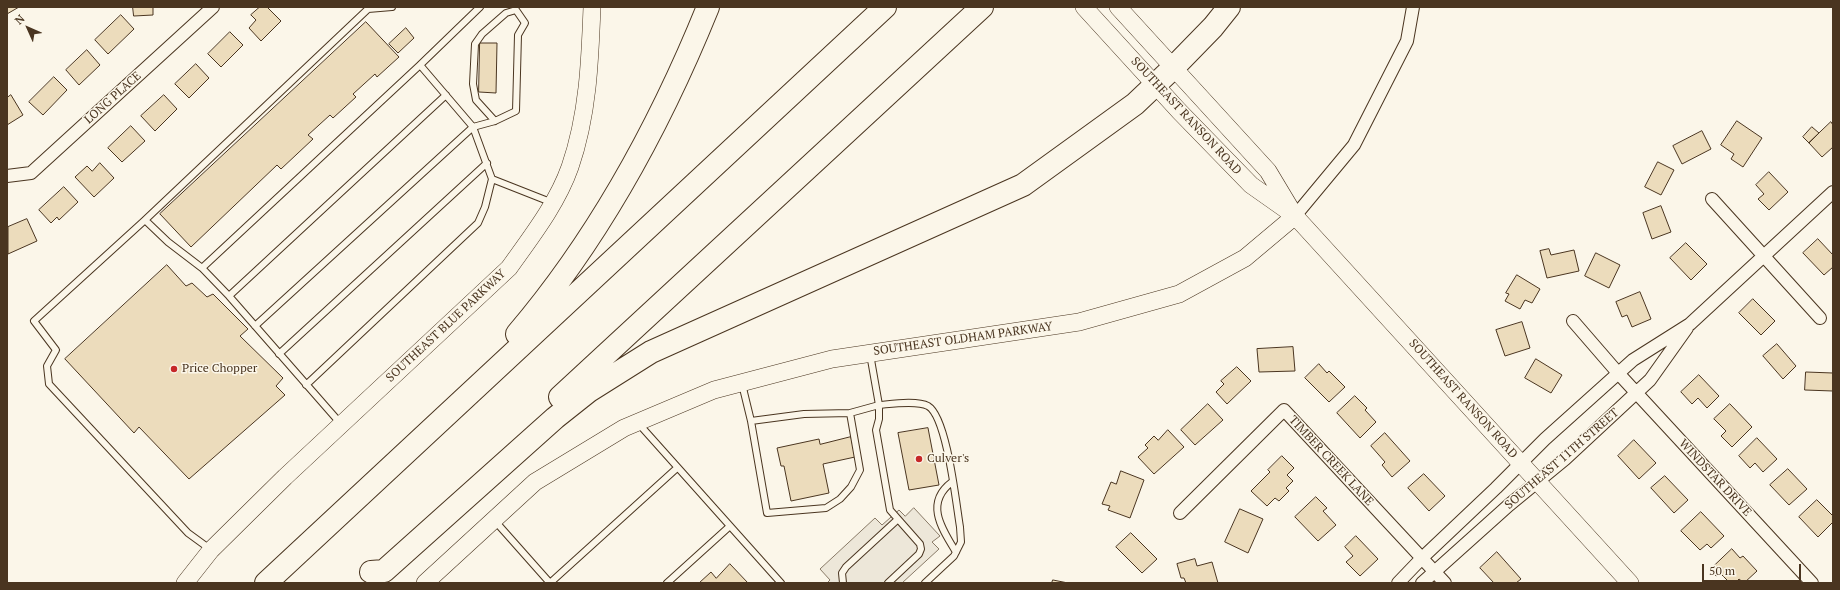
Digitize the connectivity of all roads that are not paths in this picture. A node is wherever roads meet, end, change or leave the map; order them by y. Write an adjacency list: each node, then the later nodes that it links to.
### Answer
1 (213, 7): 19 (street, LONG PLACE)
2 (392, 7): 25 (lane)
3 (480, 7): 12 (lane)
4 (592, 7): 23 (street, SOUTHEAST BLUE PARKWAY)
5 (708, 7): 39 (highway)
6 (885, 7): 39 (highway)
7 (982, 7): 57 (highway)
8 (1118, 7): 13 (street, SOUTHEAST RANSON ROAD)
9 (1229, 7): 13 (highway)
10 (1413, 7): 24 (street, SOUTHEAST OLDHAM PARKWAY)
11 (1085, 8): 14 (street, SOUTHEAST RANSON ROAD)
12 (420, 65): 15 (lane); 27 (lane)
13 (1174, 67): 14 (highway); 24 (street, SOUTHEAST RANSON ROAD)
14 (1156, 85): 24 (street, SOUTHEAST RANSON ROAD); 57 (highway)
15 (446, 95): 17 (lane); 28 (lane)
16 (495, 121): 16 (lane); 17 (lane)
17 (473, 127): 18 (lane); 32 (lane)
18 (487, 163): 20 (lane); 34 (lane)
19 (7, 176)
20 (492, 179): 23 (lane); 37 (lane)
21 (1833, 192): 26 (street, SOUTHEAST 11TH STREET)
22 (1712, 199): 26 (street)
23 (553, 203): 44 (street, SOUTHEAST BLUE PARKWAY)
24 (1295, 216): 33 (street, SOUTHEAST OLDHAM PARKWAY); 45 (street, SOUTHEAST RANSON ROAD)
25 (146, 220): 27 (lane); 53 (lane)
26 (1763, 256): 29 (street); 31 (street, SOUTHEAST 11TH STREET)
27 (202, 268): 28 (lane)
28 (229, 296): 32 (lane)
29 (1820, 318)
30 (1573, 321): 35 (street, WINDSTAR DRIVE)
31 (1690, 324): 35 (street, SOUTHEAST 11TH STREET); 38 (street, SOUTHEAST 11TH STREET)
32 (255, 326): 34 (lane)
33 (870, 353): 36 (street, SOUTHEAST OLDHAM PARKWAY); 40 (lane)
34 (279, 354): 37 (lane)
35 (1618, 373): 38 (street, WINDSTAR DRIVE); 45 (street, SOUTHEAST 11TH STREET)
36 (742, 382): 42 (lane); 43 (street, SOUTHEAST OLDHAM PARKWAY)
37 (306, 385): 44 (lane)
38 (1636, 393): 48 (street, SOUTHEAST 11TH STREET); 71 (street, WINDSTAR DRIVE)
39 (460, 404): 59 (highway)
40 (879, 405): 41 (lane); 47 (lane); 51 (lane)
41 (850, 413): 42 (lane); 42 (lane)
42 (751, 421)
43 (637, 422): 46 (lane); 50 (street, SOUTHEAST OLDHAM PARKWAY)
44 (341, 424): 53 (street, SOUTHEAST BLUE PARKWAY)
45 (1520, 464): 48 (street, SOUTHEAST RANSON ROAD); 55 (street, SOUTHEAST 11TH STREET)
46 (677, 468): 52 (lane); 61 (lane)
47 (952, 482): 54 (lane); 54 (lane)
48 (1537, 482): 56 (street, SOUTHEAST 11TH STREET); 70 (street, SOUTHEAST RANSON ROAD)
49 (1180, 512): 55 (street, TIMBER CREEK LANE)
50 (494, 520): 60 (street, SOUTHEAST OLDHAM PARKWAY); 61 (lane)
51 (897, 520): 64 (lane); 65 (lane)
52 (730, 526): 62 (lane); 63 (lane)
53 (211, 550): 58 (street, SOUTHEAST BLUE PARKWAY)
54 (956, 552): 66 (lane)
55 (1422, 558): 56 (street, TIMBER CREEK LANE); 67 (street, SOUTHEAST 11TH STREET)
56 (1435, 572): 68 (street, SOUTHEAST 11TH STREET); 69 (street, TIMBER CREEK LANE)
57 (365, 578)
58 (185, 583)
59 (266, 583)
60 (425, 583)
61 (550, 583)
62 (667, 583)
63 (781, 583)
64 (843, 583)
65 (888, 583)
66 (925, 583)
67 (1398, 583)
68 (1422, 583)
69 (1445, 583)
70 (1630, 583)
71 (1812, 583)

